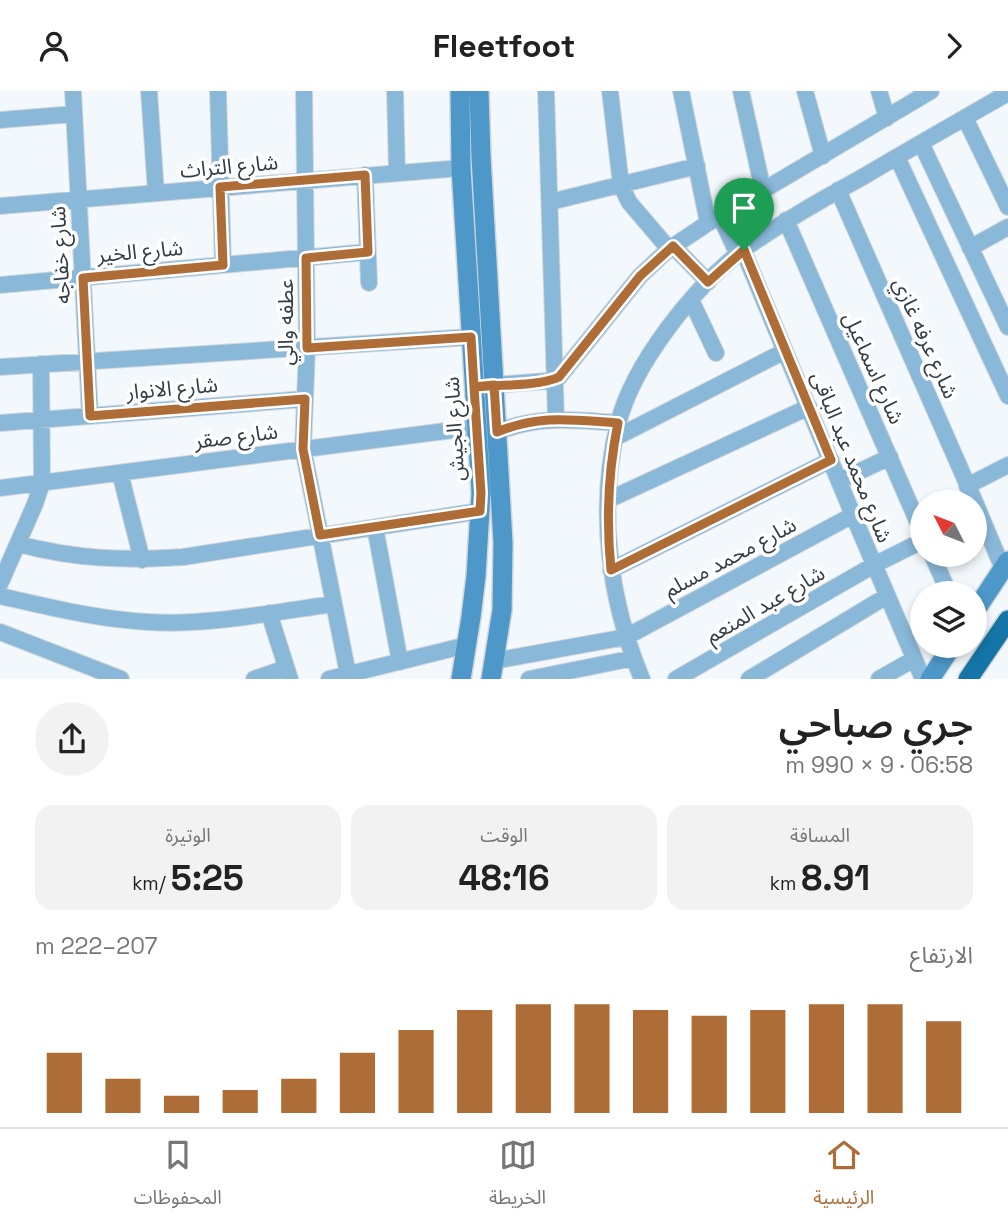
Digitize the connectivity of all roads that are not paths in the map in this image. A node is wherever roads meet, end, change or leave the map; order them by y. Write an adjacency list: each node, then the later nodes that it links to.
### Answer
1 (73, 91): 16 (street, شارع خفاجه)
2 (149, 91): 32 (street)
3 (218, 91): 29 (street)
4 (304, 91): 27 (street, عطفه والي)
5 (395, 91): 25 (street)
6 (460, 91): 24 (main road, شارع الجيش)
7 (480, 91): 60 (main road, شارع الجيش)
8 (547, 91): 34 (street)
9 (610, 91): 28 (street)
10 (681, 91): 23 (street, شارع محمد عبد الباقى)
11 (741, 91): 30 (street)
12 (806, 91): 21 (street)
13 (879, 91): 17 (street)
14 (931, 91): 17 (street)
15 (1008, 93): 18 (street)
16 (74, 114): 19 (street); 33 (street, شارع خفاجه)
17 (887, 118): 21 (street)
18 (965, 118): 20 (street); 36 (street)
19 (0, 120)
20 (921, 143): 22 (street); 41 (street)
21 (823, 156): 30 (street)
22 (897, 157): 31 (street); 61 (street)
23 (697, 166): 28 (street); 37 (street, شارع محمد عبد الباقى)
24 (461, 168): 25 (street, شارع التراث); 52 (main road, شارع الجيش)
25 (397, 172): 26 (street, شارع التراث)
26 (365, 175): 27 (street, شارع التراث); 42 (street)
27 (305, 180): 29 (street, شارع التراث); 44 (street, عطفه والي)
28 (621, 185): 34 (street); 40 (street)
29 (220, 187): 32 (street, شارع التراث); 45 (street)
30 (763, 190): 37 (street)
31 (838, 190): 38 (street); 78 (street, شارع عرفه غازي)
32 (156, 193): 33 (street, شارع التراث)
33 (78, 200): 35 (street, شارع التراث); 46 (street, شارع خفاجه)
34 (550, 202): 59 (street)
35 (0, 206)
36 (1008, 207)
37 (714, 219): 40 (street); 43 (street, شارع محمد عبد الباقى)
38 (786, 220): 43 (street); 72 (street, شارع اسماعيل)
39 (1008, 227): 41 (street)
40 (671, 247): 47 (street); 59 (street)
41 (971, 248): 51 (street)
42 (368, 252): 44 (street, شارع الخير); 48 (street)
43 (741, 252): 47 (street); 54 (street, شارع محمد عبد الباقى)
44 (306, 258): 45 (street, شارع الخير); 53 (street, عطفه والي)
45 (223, 265): 46 (street, شارع الخير)
46 (83, 278): 49 (street, شارع الخير); 56 (street, شارع خفاجه)
47 (708, 282): 50 (street)
48 (369, 283)
49 (0, 285)
50 (691, 300): 55 (street); 69 (street)
51 (1008, 327)
52 (471, 337): 53 (street); 60 (main road, شارع الجيش)
53 (307, 348): 56 (street); 62 (street, عطفه والي)
54 (786, 351): 63 (street, شارع محمد عبد الباقى); 69 (street)
55 (716, 353)
56 (87, 361): 57 (street); 64 (street, شارع خفاجه)
57 (41, 364): 58 (street); 66 (street)
58 (0, 367)
59 (555, 379): 60 (street); 65 (street)
60 (484, 386): 68 (main road, شارع الجيش); 70 (main road, شارع الجيش)
61 (1008, 397)
62 (305, 399): 64 (street, شارع الانوار); 71 (street, عطفه والي)
63 (809, 407): 73 (street, شارع محمد عبد الباقى); 81 (street)
64 (90, 416): 66 (street, شارع الانوار)
65 (556, 419): 69 (street); 70 (street)
66 (41, 420): 67 (street, شارع الانوار); 77 (street)
67 (0, 423)
68 (477, 427): 71 (street, شارع صقر); 83 (main road, شارع الجيش)
69 (616, 430): 81 (street)
70 (497, 432): 108 (main road, شارع الجيش)
71 (303, 449): 75 (street, شارع صقر); 87 (street, عطفه والي)
72 (890, 457): 76 (street); 82 (street, شارع اسماعيل)
73 (831, 460): 76 (street, شارع محمد عبد الباقى); 93 (street)
74 (1008, 465): 78 (street)
75 (120, 473): 77 (street, شارع صقر); 90 (street)
76 (839, 481): 84 (street, شارع محمد عبد الباقى)
77 (42, 483): 79 (street, شارع صقر); 88 (street)
78 (967, 486): 80 (street, شارع عرفه غازي)
79 (0, 488)
80 (969, 490)
81 (608, 500): 93 (street)
82 (910, 504)
83 (480, 511): 85 (street); 103 (main road, شارع الجيش)
84 (853, 515): 91 (street, شارع محمد عبد الباقى); 102 (street, شارع محمد مسلم)
85 (375, 527): 87 (street); 107 (street)
86 (987, 530): 92 (street, شارع عرفه غازي)
87 (320, 535): 90 (street); 98 (street, عطفه والي)
88 (18, 544): 90 (street); 94 (street)
89 (910, 547): 91 (street, شارع عبد المنعم)
90 (142, 560)
91 (874, 565): 97 (street, شارع محمد عبد الباقى); 117 (street, شارع عبد المنعم)
92 (1005, 565): 95 (main road)
93 (611, 570): 102 (street)
94 (0, 584)
95 (987, 593)
96 (0, 596): 99 (street)
97 (887, 596): 106 (street, شارع محمد عبد الباقى); 118 (street)
98 (334, 604): 99 (street); 110 (street, عطفه والي)
99 (269, 613): 109 (street)
100 (1008, 619): 122 (highway)
101 (0, 632): 111 (street)
102 (626, 637): 104 (street); 108 (street, شارع محمد مسلم)
103 (467, 645): 107 (street); 114 (main road, شارع الجيش)
104 (634, 658): 115 (street); 116 (street)
105 (944, 658): 121 (main road)
106 (914, 659): 119 (street); 120 (street, شارع محمد عبد الباقى)
107 (400, 661): 110 (street)
108 (492, 670)
109 (288, 674): 112 (street)
110 (348, 674): 113 (street)
111 (121, 679)
112 (254, 679)
113 (329, 679)
114 (461, 679)
115 (528, 679)
116 (642, 679)
117 (676, 679)
118 (749, 679)
119 (879, 679)
120 (923, 679)
121 (930, 679)
122 (968, 679)

